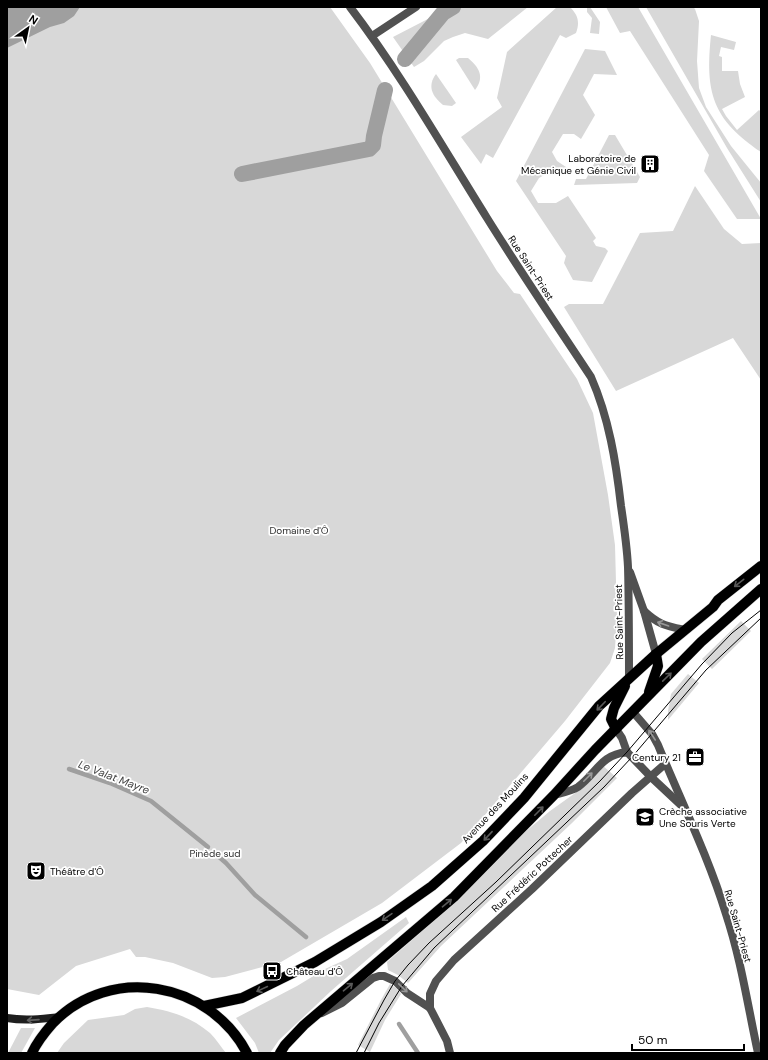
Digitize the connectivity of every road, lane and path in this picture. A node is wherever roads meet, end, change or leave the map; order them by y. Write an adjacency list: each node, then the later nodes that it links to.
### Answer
1 (350, 7): 3 (street, Rue Saint-Priest)
2 (416, 7): 3 (street)
3 (372, 36): 4 (street, Rue Saint-Priest)
4 (628, 565): 7 (street, Rue Saint-Priest); 10 (street, Rue Saint-Priest)
5 (761, 566): 8 (main road, Avenue des Moulins, one-way to 8)
6 (761, 589): 11 (main road, one-way to 6)
7 (644, 611): 8 (street, one-way to 7); 9 (street, Rue Saint-Priest)
8 (685, 630): 9 (main road, Avenue des Moulins)
9 (656, 654): 10 (main road, Avenue des Moulins); 11 (main road)
10 (629, 679): 13 (main road); 19 (main road, Avenue des Moulins, one-way to 19)
11 (647, 696): 12 (main road)
12 (632, 712): 13 (main road); 15 (street, Rue Saint-Priest, one-way to 12)
13 (616, 729): 14 (street, Rue Saint-Priest); 17 (main road)
14 (627, 752): 16 (street, Rue Saint-Priest); 17 (street, one-way to 14)
15 (665, 764): 16 (street, Rue Frédéric Pottecher); 18 (street, Rue Saint-Priest)
16 (651, 777): 18 (street, Rue Saint-Priest); 20 (street, Rue Frédéric Pottecher)
17 (554, 795): 23 (main road, one-way to 17)
18 (685, 809): 28 (street, Rue Saint-Priest)
19 (204, 1006): 21 (main road); 25 (main road)
20 (430, 1008): 23 (street, one-way to 20); 27 (street)
21 (60, 1017): 22 (main road, one-way to 22); 24 (main road)
22 (7, 1018)
23 (311, 1019): 26 (main road)
24 (32, 1053)
25 (247, 1053)
26 (280, 1053)
27 (450, 1053)
28 (758, 1053)

